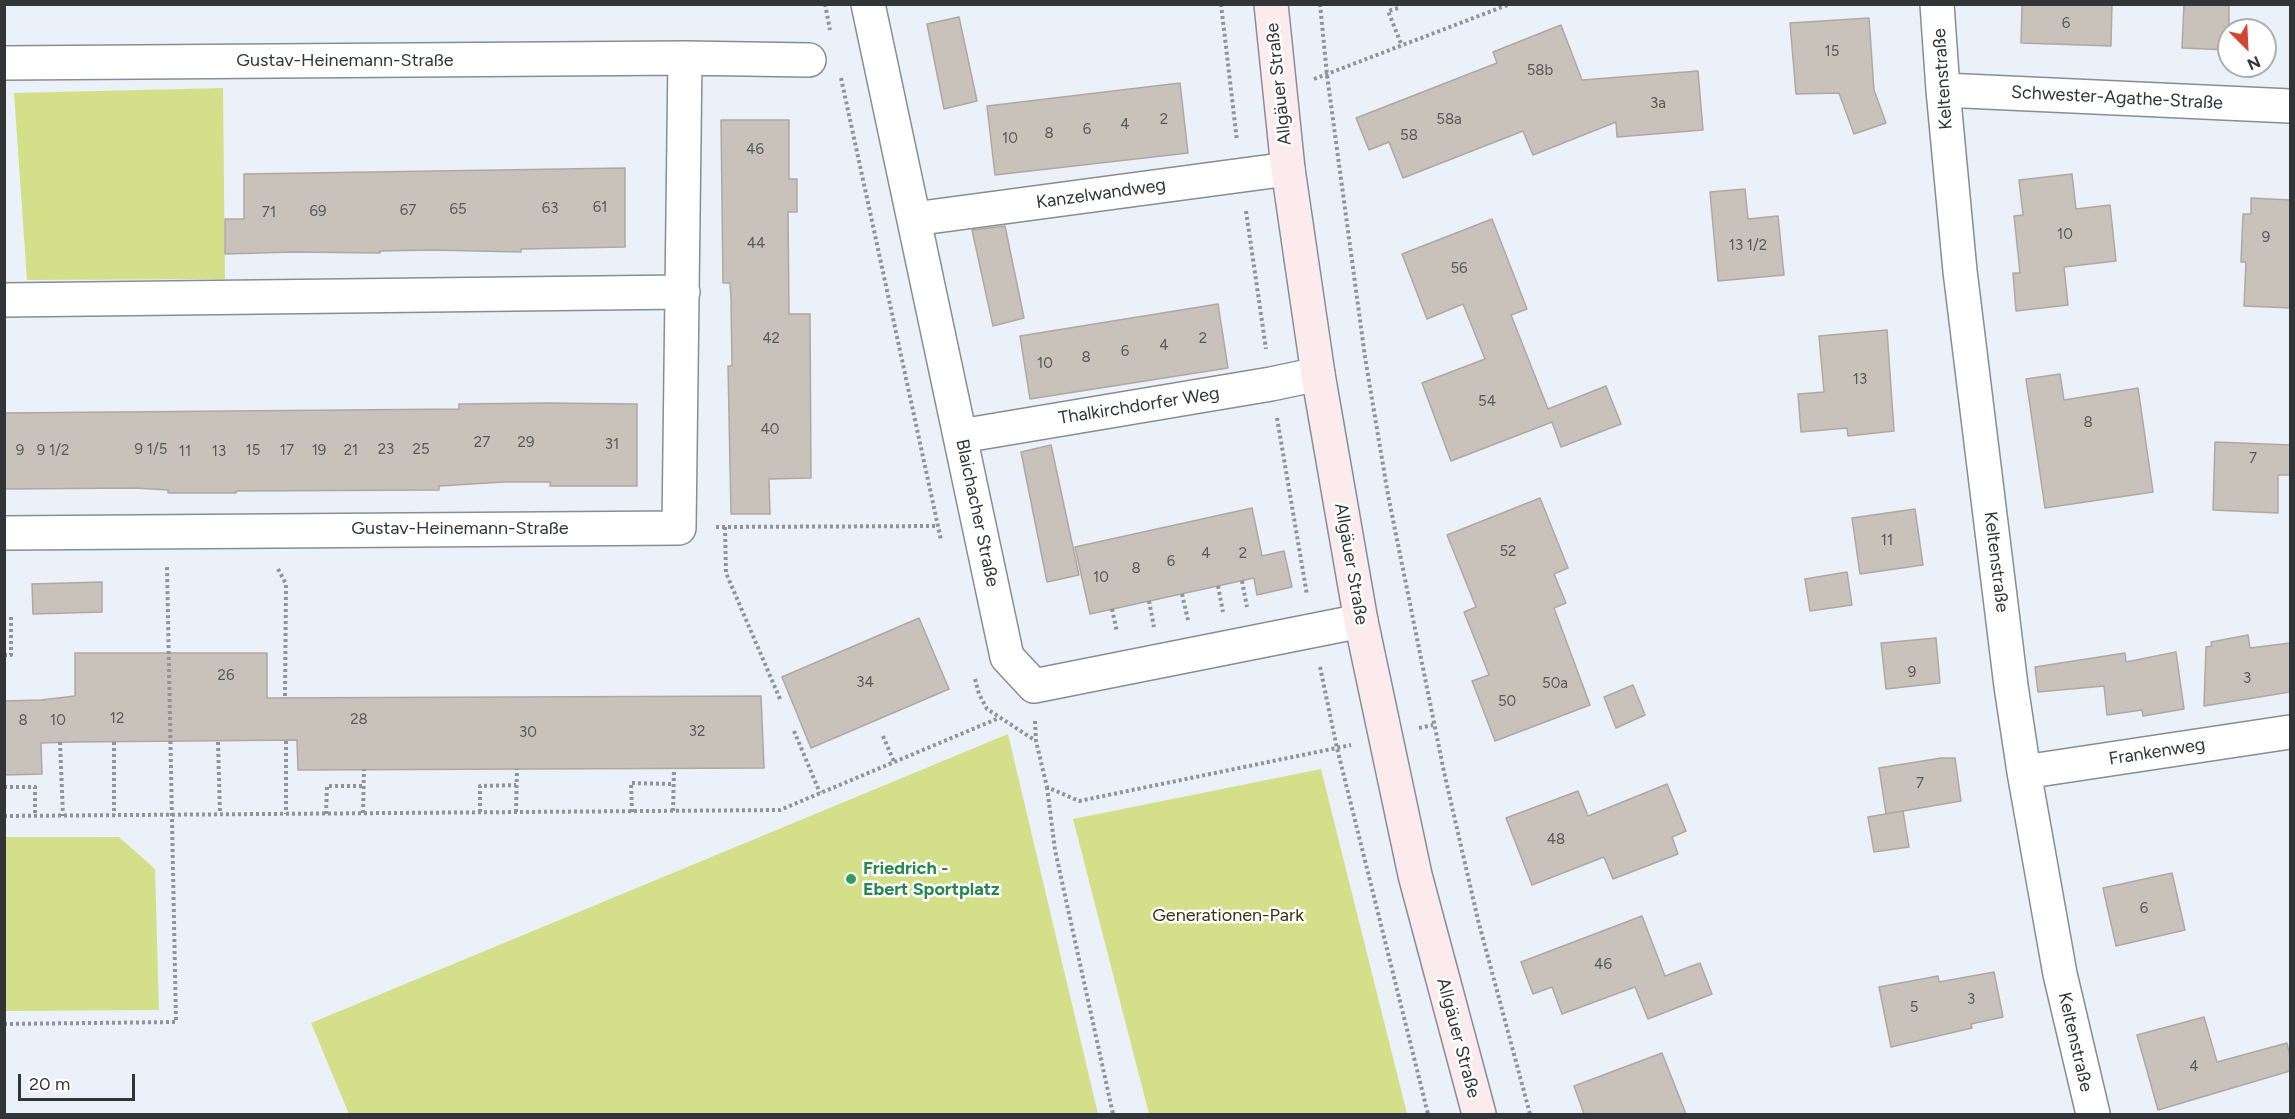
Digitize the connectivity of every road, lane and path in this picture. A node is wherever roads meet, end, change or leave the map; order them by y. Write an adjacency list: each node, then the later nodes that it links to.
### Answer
1 (868, 4): 18 (street, Blaichacher Straße)
2 (1221, 4): 17 (path)
3 (1271, 4): 13 (main road, Allgäuer Straße)
4 (1320, 4): 12 (path)
5 (1510, 4): 8 (path)
6 (1937, 4): 14 (street, Keltenstraße)
7 (1398, 8): 8 (path)
8 (1402, 46): 12 (path)
9 (684, 58): 10 (street, Gustav-Heinemann-Straße); 11 (street, Gustav-Heinemann-Straße); 19 (street)
10 (809, 60)
11 (4, 63)
12 (1327, 75): 13 (path); 74 (path)
13 (1279, 88): 16 (main road, Allgäuer Straße)
14 (1943, 90): 15 (street, Schwester-Agathe-Straße); 50 (street, Keltenstraße)
15 (2290, 106)
16 (1288, 169): 17 (street, Kanzelwandweg); 21 (main road, Allgäuer Straße)
17 (1241, 176): 18 (street, Kanzelwandweg); 22 (path)
18 (914, 219): 23 (street, Blaichacher Straße)
19 (683, 292): 20 (street); 26 (street)
20 (4, 300)
21 (1318, 374): 22 (street, Thalkirchdorfer Weg); 31 (main road, Allgäuer Straße)
22 (1271, 384): 23 (street, Thalkirchdorfer Weg); 32 (path)
23 (961, 436): 34 (street, Blaichacher Straße)
24 (938, 526): 25 (path)
25 (725, 527): 26 (path); 36 (path)
26 (679, 528): 27 (street, Gustav-Heinemann-Straße)
27 (259, 531): 29 (street, Gustav-Heinemann-Straße); 35 (path)
28 (4, 533): 29 (street, Gustav-Heinemann-Straße)
29 (167, 533): 62 (path)
30 (10, 615): 33 (path)
31 (1360, 621): 32 (street); 73 (main road, Allgäuer Straße)
32 (1313, 631): 34 (street); 45 (path)
33 (4, 655)
34 (1034, 686): 55 (path)
35 (285, 698)
36 (780, 699)
37 (999, 718): 46 (path)
38 (794, 730): 56 (path)
39 (2290, 732): 50 (street, Frankenweg)
40 (883, 736): 46 (path)
41 (286, 741): 64 (path)
42 (60, 742): 69 (path)
43 (114, 742): 66 (path)
44 (218, 742): 63 (path)
45 (1337, 748): 55 (path); 72 (path)
46 (894, 762): 56 (path)
47 (364, 769): 53 (path)
48 (517, 769): 52 (path)
49 (674, 769): 51 (path)
50 (2024, 772): 75 (street, Keltenstraße)
51 (673, 784): 57 (path); 60 (path)
52 (516, 785): 58 (path); 59 (path)
53 (364, 786): 61 (path); 65 (path)
54 (4, 787): 68 (path)
55 (1047, 787): 71 (path)
56 (820, 793): 57 (path)
57 (673, 811): 60 (path)
58 (480, 812): 59 (path); 61 (path)
59 (516, 812): 60 (path)
60 (632, 812)
61 (363, 813): 65 (path)
62 (171, 814): 63 (path); 66 (path); 70 (path)
63 (220, 814): 64 (path)
64 (286, 814): 65 (path)
65 (326, 814)
66 (114, 815): 69 (path)
67 (4, 816): 68 (path)
68 (35, 816): 69 (path)
69 (63, 816)
70 (4, 1024)
71 (1113, 1114)
72 (1428, 1114)
73 (1479, 1114)
74 (1530, 1114)
75 (2093, 1114)

